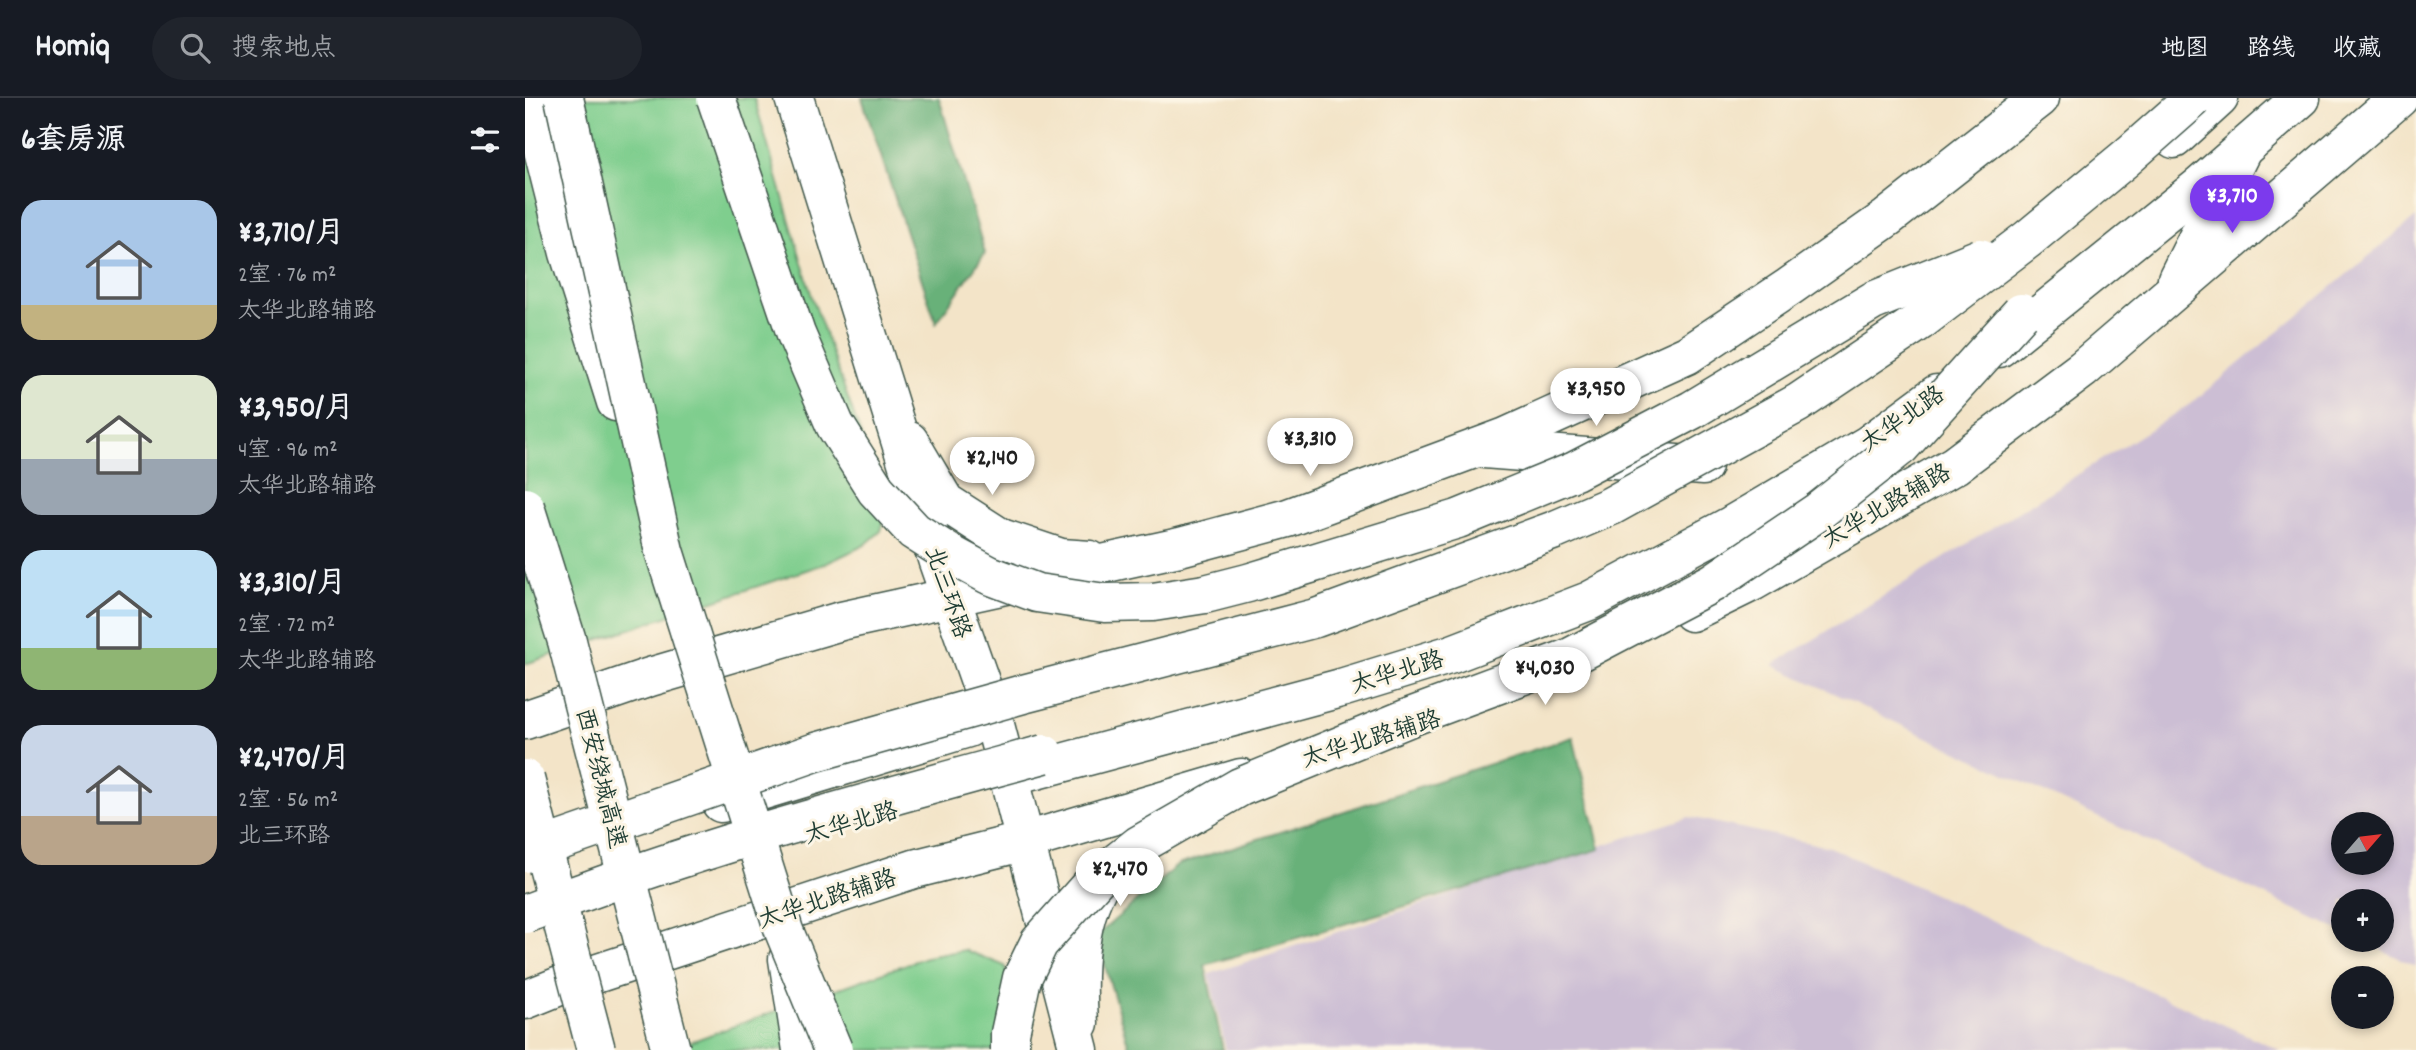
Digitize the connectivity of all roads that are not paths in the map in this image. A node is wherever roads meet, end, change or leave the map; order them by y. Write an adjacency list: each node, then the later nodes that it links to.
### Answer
1 (530, 98): 19 (main road, bridge)
2 (563, 98): 19 (main road, bridge)
3 (716, 98): 12 (main road, bridge)
4 (794, 98): 15 (main road, 北三环路)
5 (2040, 98): 16 (main road)
6 (2194, 98): 12 (main road, bridge)
7 (2219, 98): 17 (main road)
8 (2281, 98): 14 (main road, 太华北路)
9 (2301, 98): 11 (main road, 太华北路)
10 (2399, 98): 13 (main road, 太华北路辅路)
11 (2243, 148): 13 (main road); 24 (main road, 太华北路)
12 (2028, 239): 28 (main road, bridge)
13 (2168, 296): 26 (main road, 太华北路辅路)
14 (2021, 313): 30 (main road, 太华北路, bridge); 38 (main road, bridge)
15 (890, 403): 20 (main road); 21 (main road, 北三环路)
16 (1476, 448): 17 (main road); 20 (main road)
17 (1712, 466): 23 (main road)
18 (525, 507): 35 (main road, 西安绕城高速, bridge)
19 (664, 551): 32 (main road, bridge)
20 (1117, 561): 21 (main road)
21 (951, 599): 22 (main road); 23 (main road, 北三环路)
22 (525, 720)
23 (993, 720): 24 (main road, 北三环路); 29 (main road)
24 (1009, 777): 27 (main road, 北三环路); 31 (main road, 太华北路)
25 (525, 779): 34 (main road, bridge)
26 (1206, 788): 27 (main road, 太华北路辅路); 39 (main road)
27 (1025, 841): 33 (main road, 太华北路辅路); 39 (main road, 北三环路)
28 (525, 852)
29 (525, 872)
30 (525, 914)
31 (525, 932)
32 (783, 932): 36 (main road); 37 (main road, bridge)
33 (525, 1000)
34 (596, 1050)
35 (671, 1050)
36 (802, 1050)
37 (833, 1050)
38 (1010, 1050)
39 (1080, 1050)

